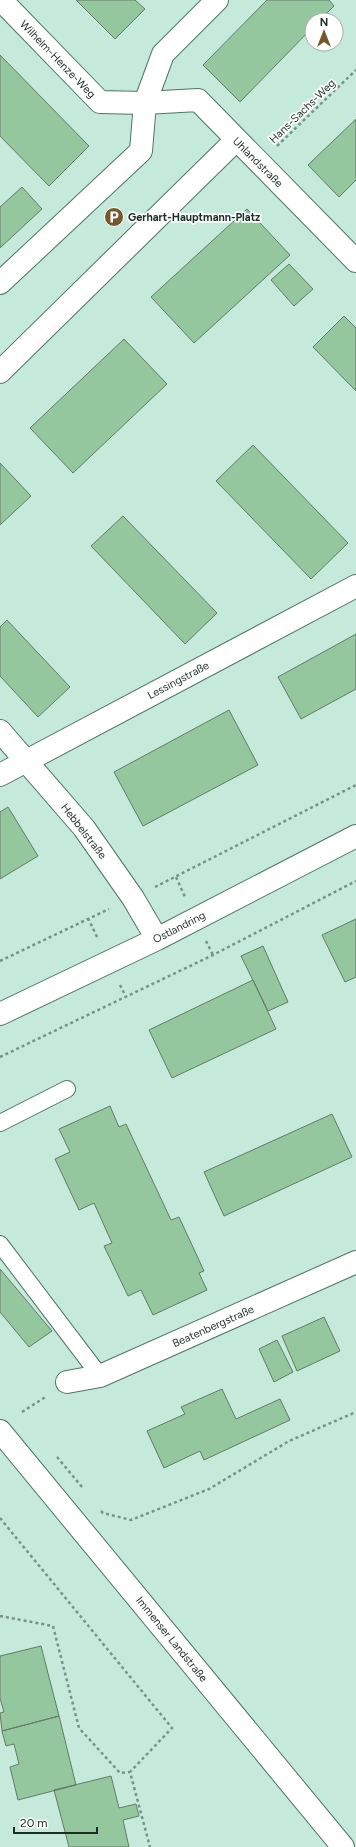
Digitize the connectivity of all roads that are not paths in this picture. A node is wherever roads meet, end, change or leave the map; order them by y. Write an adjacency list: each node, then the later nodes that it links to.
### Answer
1 (217, 0): 3 (street)
2 (1, 1): 3 (street, Wilhelm-Henze-Weg)
3 (146, 103): 4 (street, Uhlandstraße); 6 (street)
4 (236, 140): 5 (street, Uhlandstraße); 7 (street)
5 (356, 261)
6 (0, 283)
7 (0, 372)
8 (356, 586): 10 (street, Lessingstraße)
9 (0, 731): 10 (street, Hebbelstraße)
10 (26, 760): 11 (street, Lessingstraße); 13 (street, Hebbelstraße)
11 (0, 775)
12 (356, 836): 13 (street, Ostlandring)
13 (156, 939): 14 (street, Ostlandring)
14 (0, 1014)
15 (67, 1089): 16 (lane)
16 (0, 1123)
17 (0, 1244): 19 (lane)
18 (356, 1262): 19 (street, Beatenbergstraße)
19 (100, 1376): 20 (street, Beatenbergstraße)
20 (67, 1382)
21 (0, 1431): 22 (street, Immenser Landstraße)
22 (343, 1847)

